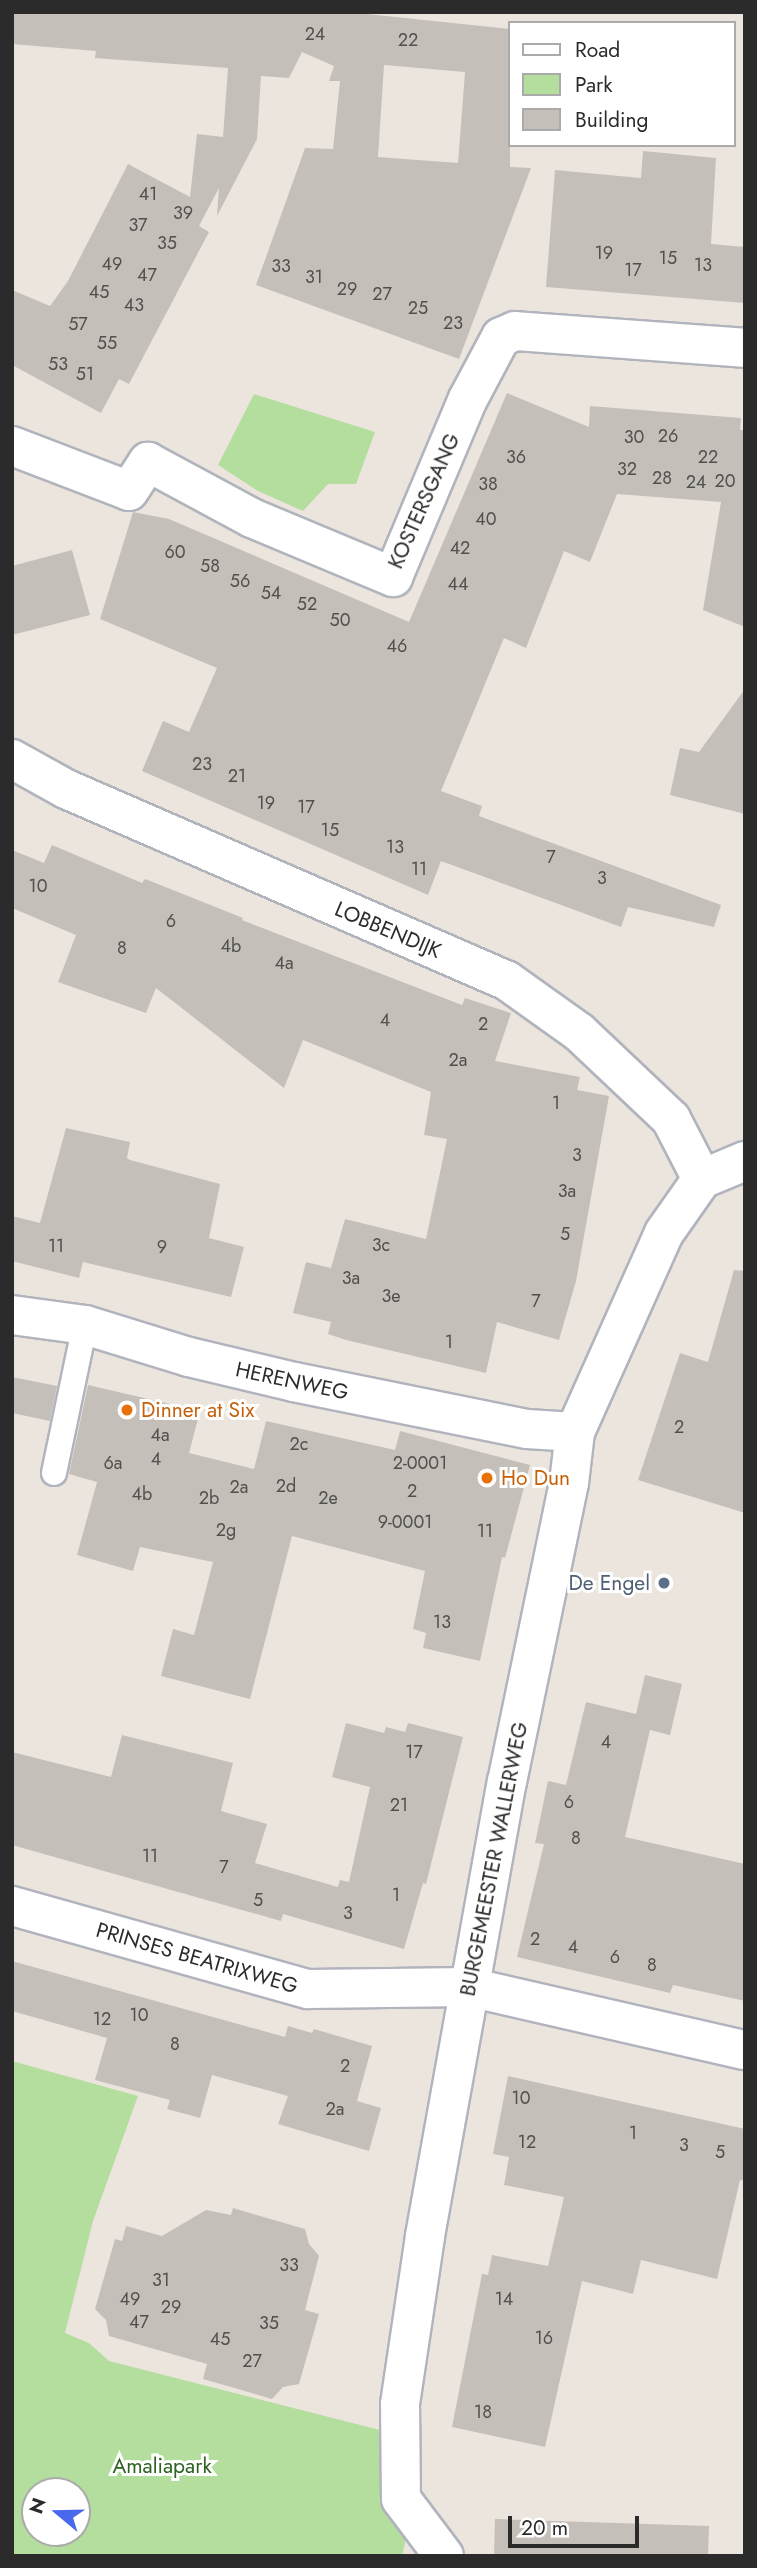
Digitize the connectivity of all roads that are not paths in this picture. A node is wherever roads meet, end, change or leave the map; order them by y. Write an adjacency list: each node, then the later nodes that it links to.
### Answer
1 (745, 348): 2 (street, KOSTERSGANG)
2 (12, 446)
3 (12, 759): 5 (street, LOBBENDIJK)
4 (745, 1161): 5 (street)
5 (702, 1179): 8 (street, BURGEMEESTER WALLERWEG)
6 (12, 1315): 7 (street, HERENWEG)
7 (85, 1325): 8 (street, HERENWEG); 9 (lane)
8 (575, 1432): 11 (street, BURGEMEESTER WALLERWEG)
9 (54, 1473)
10 (12, 1906): 11 (street, PRINSES BEATRIXWEG)
11 (469, 1987): 12 (street, PRINSES BEATRIXWEG); 13 (street, BURGEMEESTER WALLERWEG)
12 (745, 2050)
13 (444, 2556)

